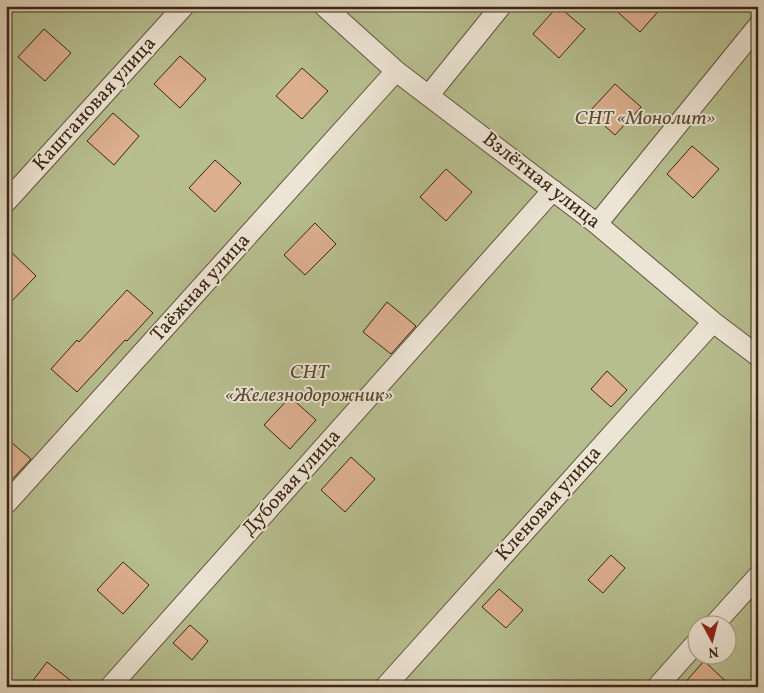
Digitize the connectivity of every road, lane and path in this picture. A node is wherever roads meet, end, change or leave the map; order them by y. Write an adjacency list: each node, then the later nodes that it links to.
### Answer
1 (184, 6): 8 (street, Каштановая улица)
2 (324, 6): 5 (street, Взлётная улица)
3 (501, 6): 6 (street)
4 (758, 26): 9 (street)
5 (396, 71): 6 (street, Взлётная улица); 12 (street, Таёжная улица)
6 (429, 95): 7 (street, Взлётная улица)
7 (553, 190): 9 (street, Взлётная улица); 16 (street, Дубовая улица)
8 (6, 202)
9 (597, 224): 10 (street, Взлётная улица)
10 (713, 322): 11 (street, Взлётная улица); 17 (street, Кленовая улица)
11 (758, 356)
12 (6, 504)
13 (758, 576): 14 (street)
14 (722, 616)
15 (686, 655): 18 (street)
16 (110, 687)
17 (384, 687)
18 (658, 687)

